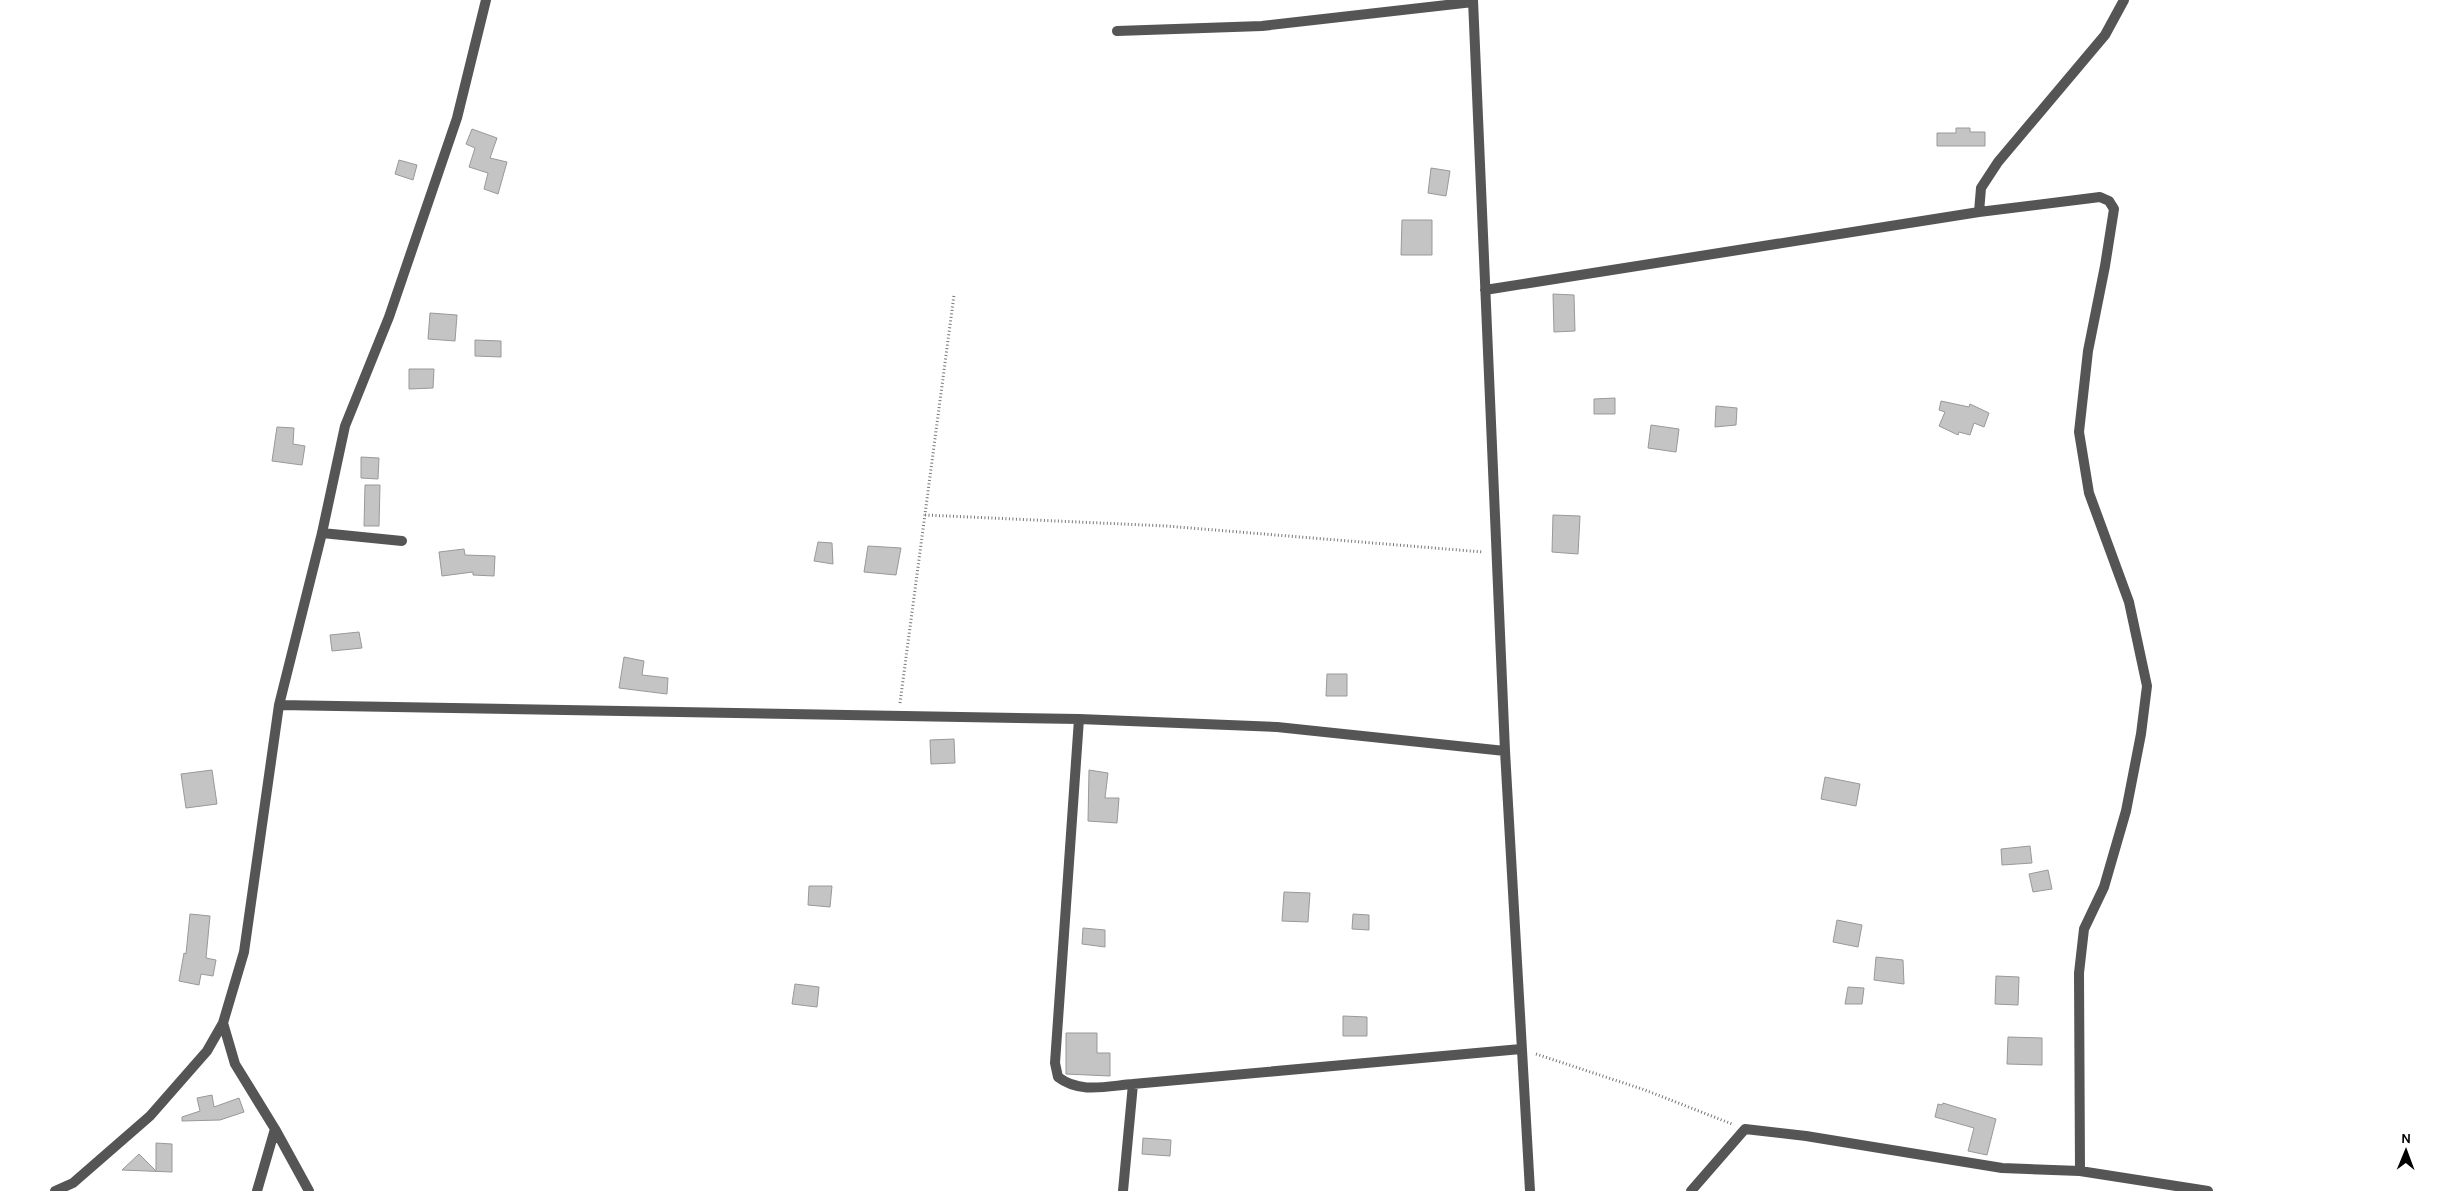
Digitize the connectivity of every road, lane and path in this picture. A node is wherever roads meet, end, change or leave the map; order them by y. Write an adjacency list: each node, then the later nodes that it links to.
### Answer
1 (486, 0): 9 (street)
2 (2124, 0): 5 (street)
3 (1473, 1): 4 (street); 6 (street)
4 (1117, 30)
5 (1979, 212): 6 (street); 21 (street)
6 (1485, 290): 11 (street)
7 (954, 295): 8 (path)
8 (925, 515): 11 (path); 13 (path)
9 (322, 534): 10 (street); 12 (street)
10 (402, 541)
11 (1496, 553): 15 (street)
12 (279, 705): 13 (street); 16 (street)
13 (898, 717): 14 (street)
14 (1080, 719): 15 (street); 18 (street)
15 (1505, 751): 17 (street)
16 (223, 1023): 20 (street); 22 (street)
17 (1521, 1049): 18 (street); 19 (path); 26 (street)
18 (1133, 1084): 25 (street)
19 (1745, 1129): 21 (street); 27 (street)
20 (275, 1130): 23 (street); 24 (street)
21 (2080, 1171): 28 (street)
22 (55, 1191)
23 (257, 1191)
24 (309, 1191)
25 (1123, 1191)
26 (1530, 1191)
27 (1691, 1191)
28 (2208, 1191)

